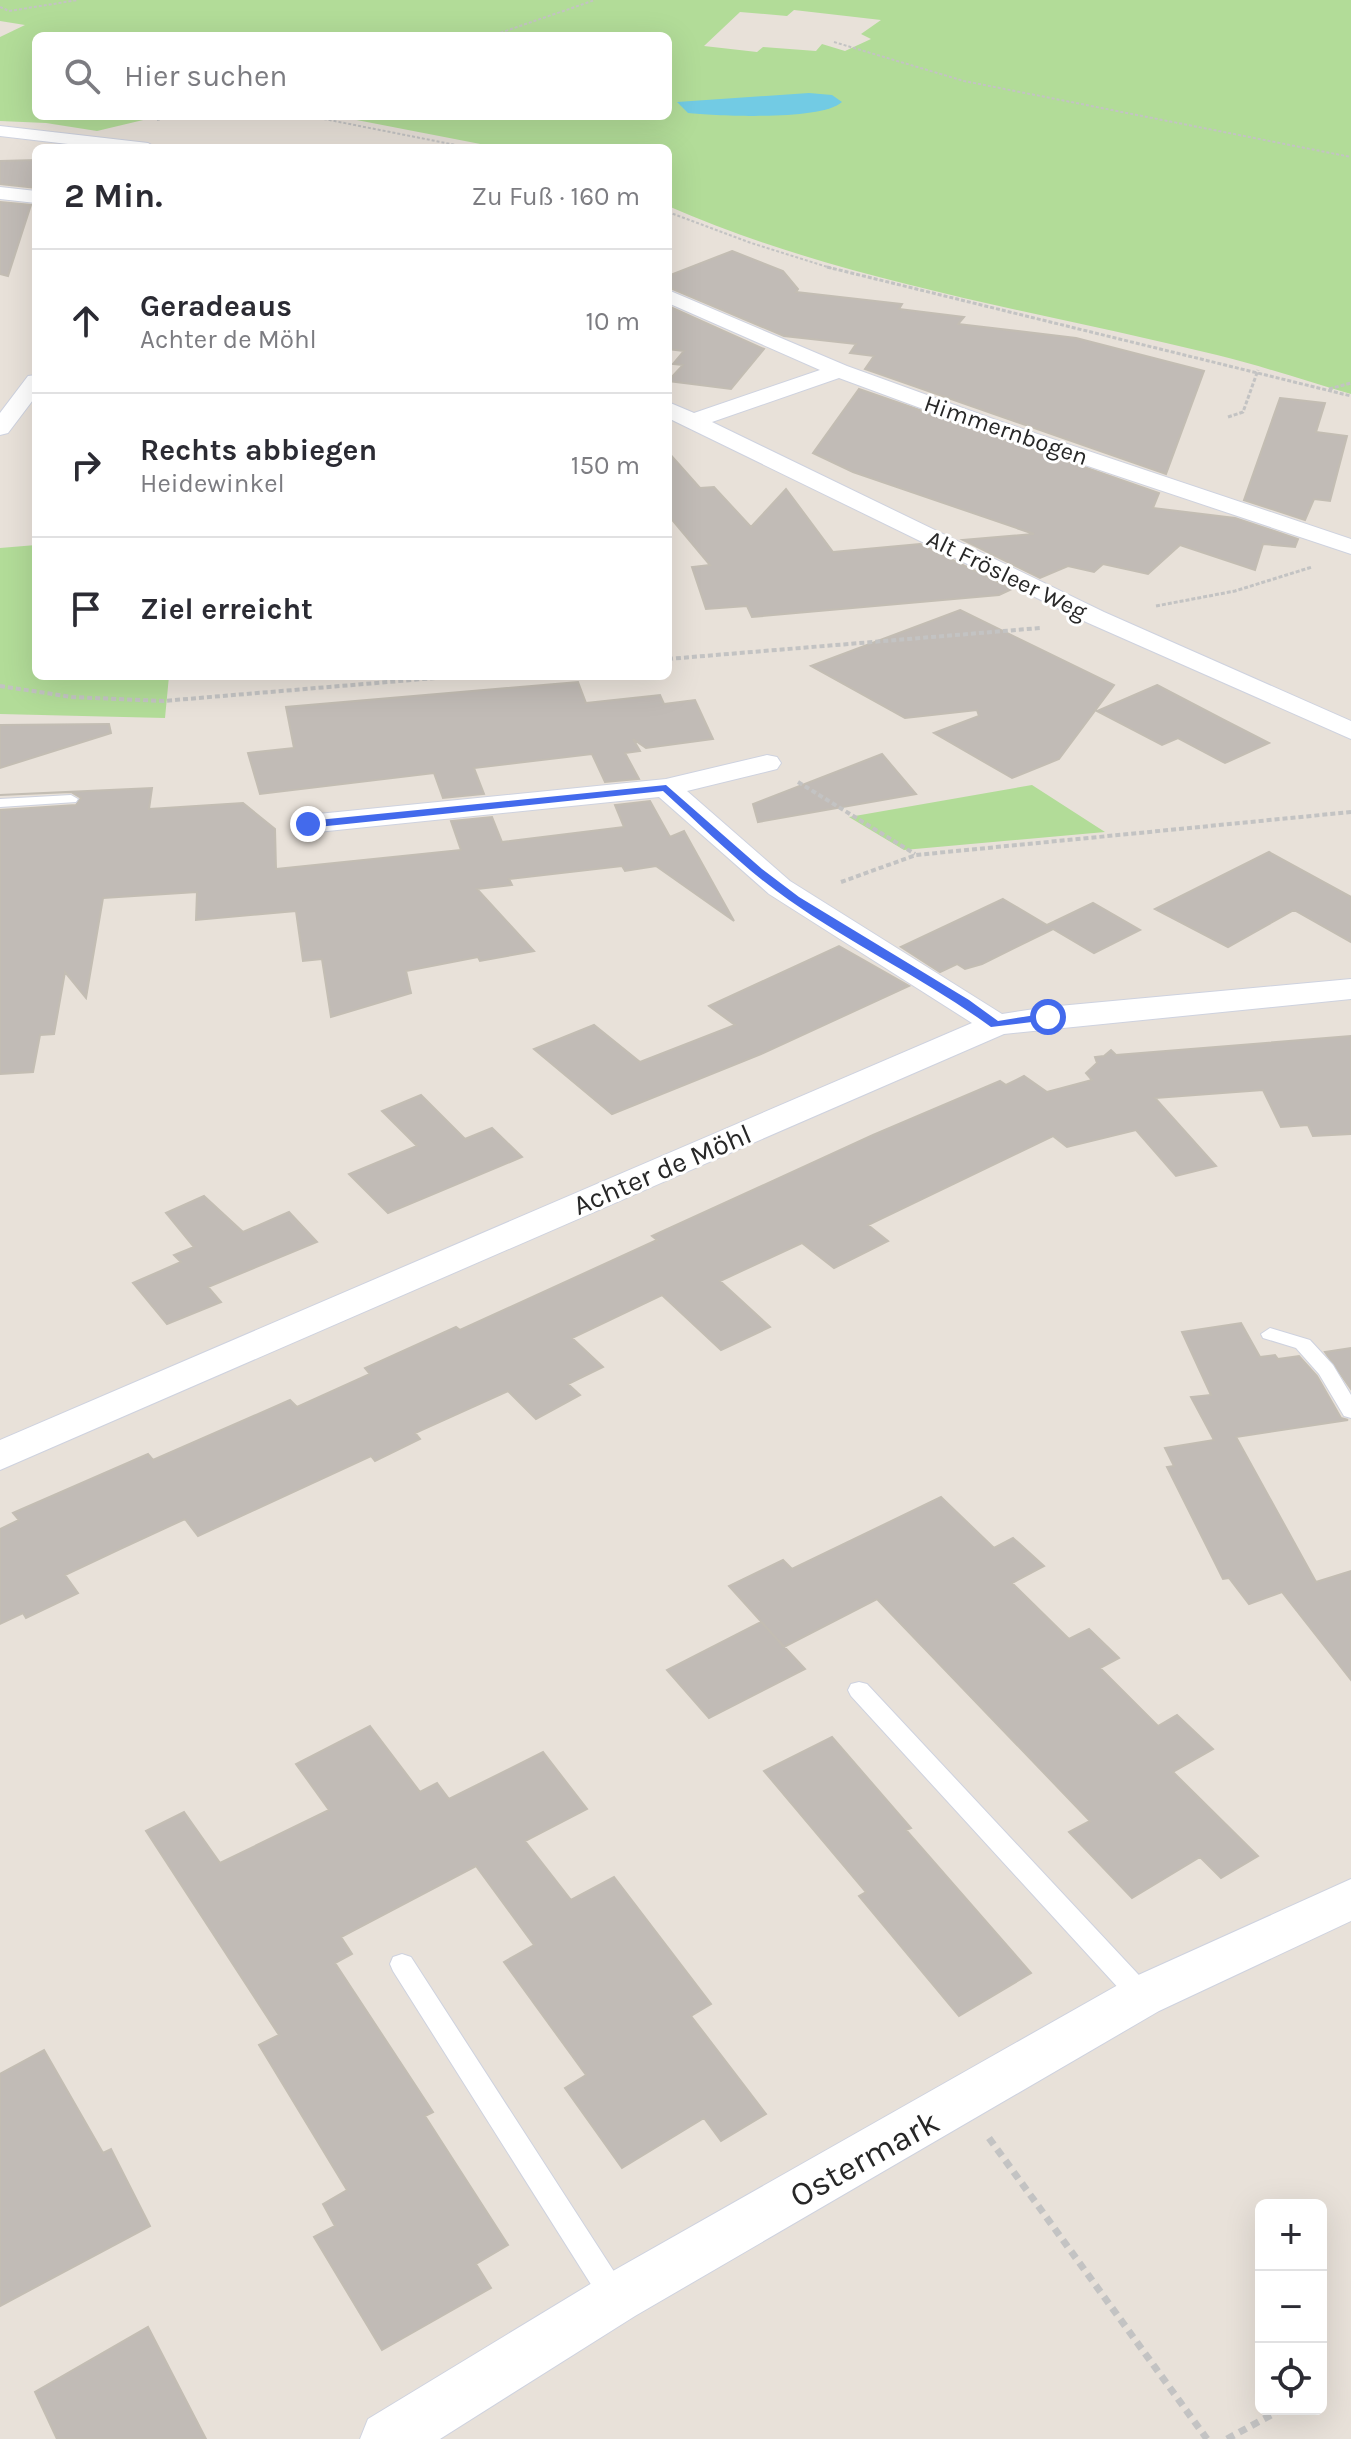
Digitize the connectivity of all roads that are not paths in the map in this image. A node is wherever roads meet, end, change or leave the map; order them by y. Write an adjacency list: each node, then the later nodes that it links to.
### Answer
1 (0, 131): 2 (street)
2 (113, 144)
3 (0, 193): 4 (street)
4 (32, 197)
5 (672, 298): 6 (street, Himmernbogen)
6 (839, 371): 9 (street); 11 (street, Himmernbogen)
7 (32, 386): 10 (street)
8 (672, 411): 9 (street, Alt Frösleer Weg)
9 (692, 421): 12 (street, Alt Frösleer Weg)
10 (0, 428)
11 (1351, 547)
12 (1351, 731)
13 (767, 763): 14 (street)
14 (666, 788): 17 (street); 19 (street)
15 (71, 799): 16 (lane)
16 (0, 803)
17 (308, 824)
18 (1351, 989): 19 (street, Achter de Möhl)
19 (996, 1025): 22 (street, Achter de Möhl)
20 (1270, 1334): 21 (lane)
21 (1351, 1411)
22 (0, 1456)
23 (859, 1690): 26 (lane)
24 (1351, 1899): 26 (street, Ostermark)
25 (402, 1964): 27 (lane)
26 (1142, 1996): 27 (street, Ostermark)
27 (616, 2298): 28 (street, Ostermark)
28 (388, 2439)

